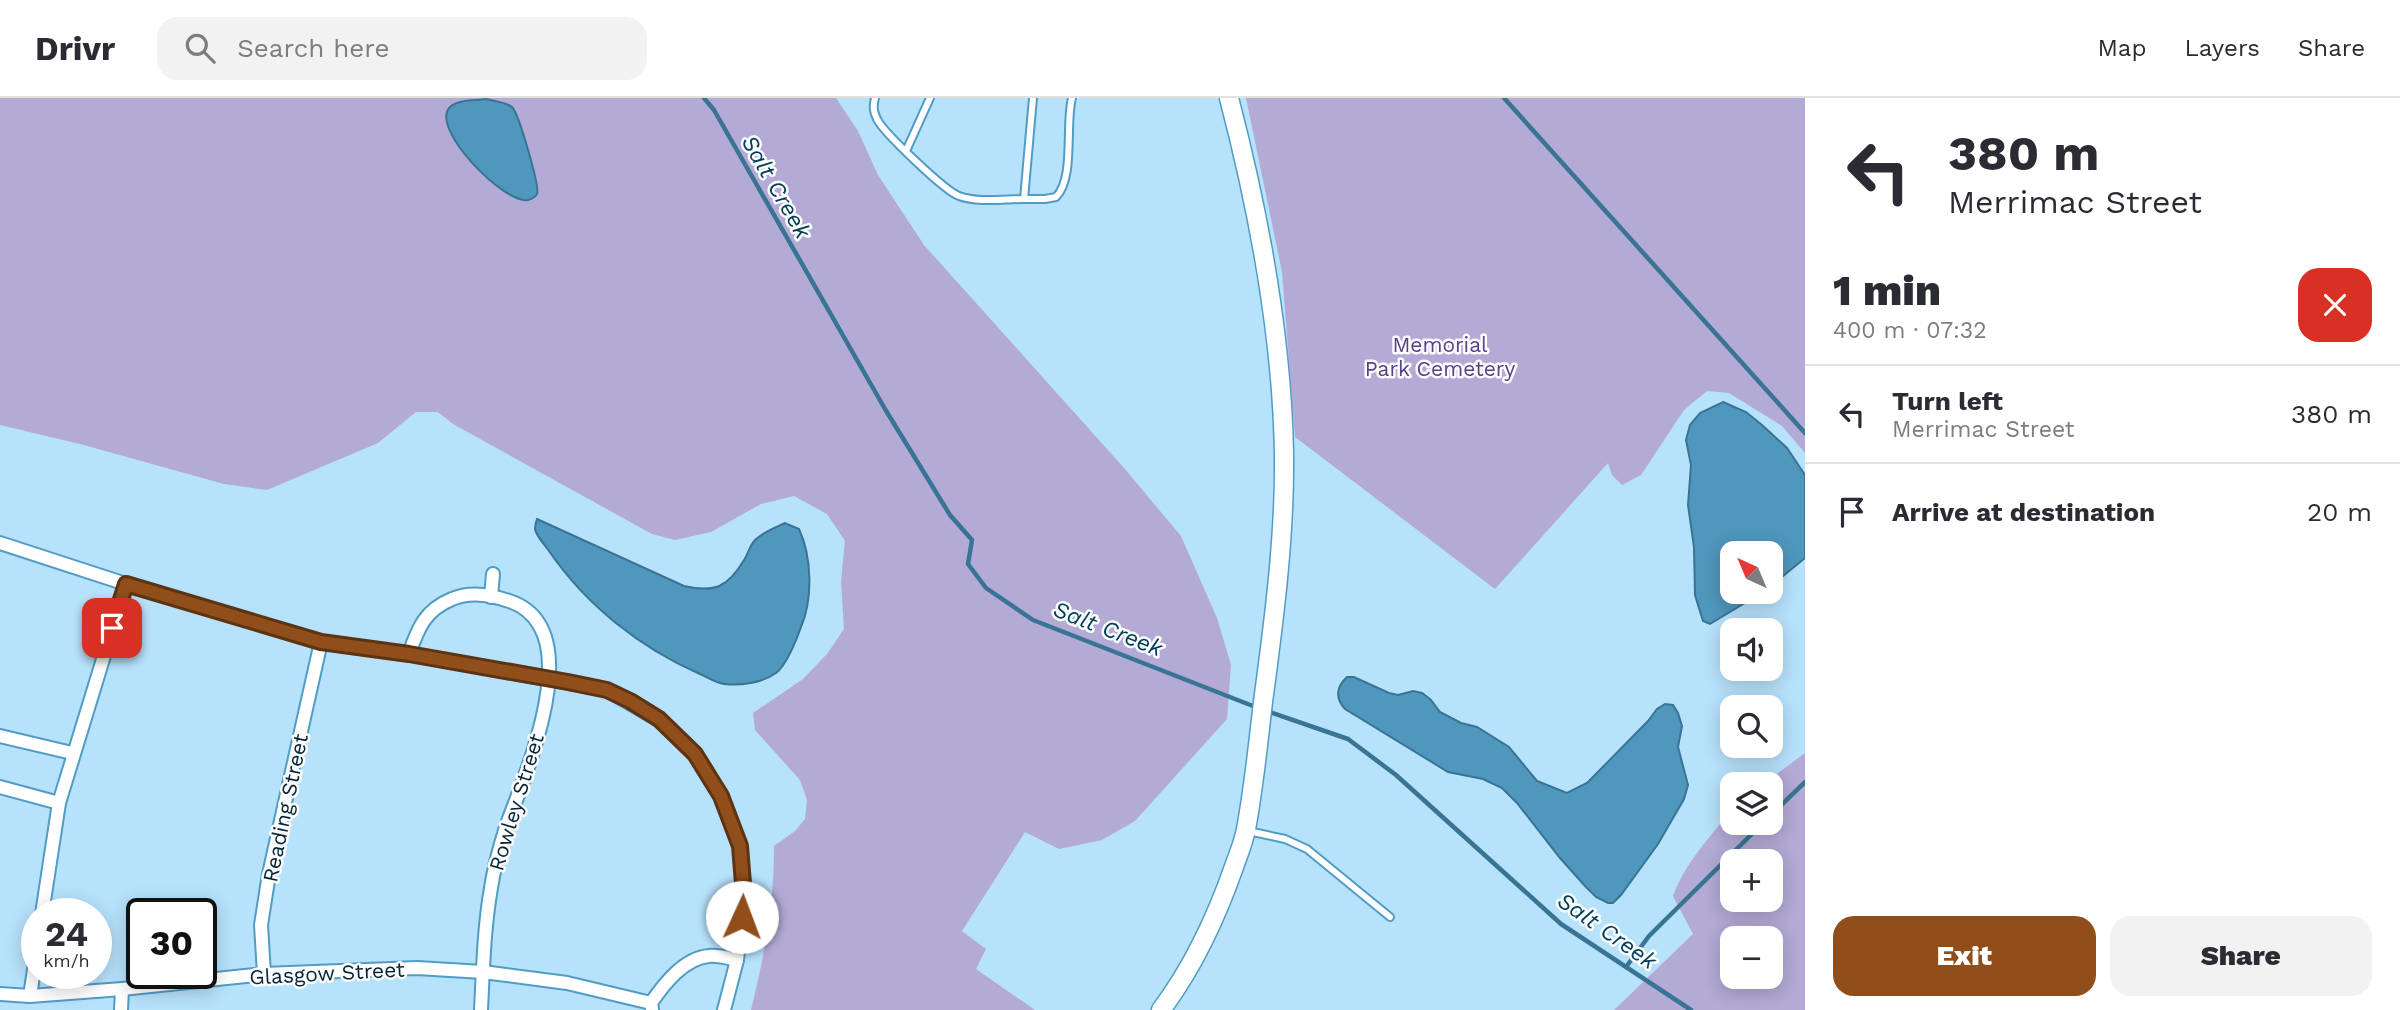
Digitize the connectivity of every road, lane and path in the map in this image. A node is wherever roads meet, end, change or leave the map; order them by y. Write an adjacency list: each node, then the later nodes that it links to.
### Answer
1 (875, 98): 6 (lane)
2 (930, 98): 6 (lane)
3 (1033, 98): 7 (lane)
4 (1072, 98): 7 (lane)
5 (1229, 98): 19 (main road)
6 (906, 151): 7 (lane)
7 (1024, 199)
8 (0, 543): 10 (street)
9 (493, 574): 11 (street)
10 (126, 584): 12 (street); 16 (street)
11 (491, 597): 13 (street, Rowley Street); 14 (street, Rowley Street)
12 (321, 642): 13 (street); 24 (street, Reading Street)
13 (409, 654): 14 (street)
14 (548, 678): 22 (street); 23 (street, Rowley Street)
15 (0, 736): 16 (street)
16 (72, 753): 18 (street)
17 (0, 787): 18 (street)
18 (58, 803): 20 (street)
19 (1246, 831): 21 (lane); 33 (main road)
20 (44, 898)
21 (1390, 917)
22 (737, 960): 29 (street, Glasgow Street); 32 (street)
23 (483, 972): 24 (street, Glasgow Street); 29 (street, Glasgow Street); 31 (street, Rowley Street)
24 (264, 974): 26 (street, Glasgow Street)
25 (31, 989): 28 (street)
26 (122, 989): 28 (street, Glasgow Street); 30 (street)
27 (0, 994): 28 (street, Glasgow Street)
28 (30, 996)
29 (651, 1007)
30 (121, 1010)
31 (481, 1010)
32 (724, 1010)
33 (1161, 1010)

